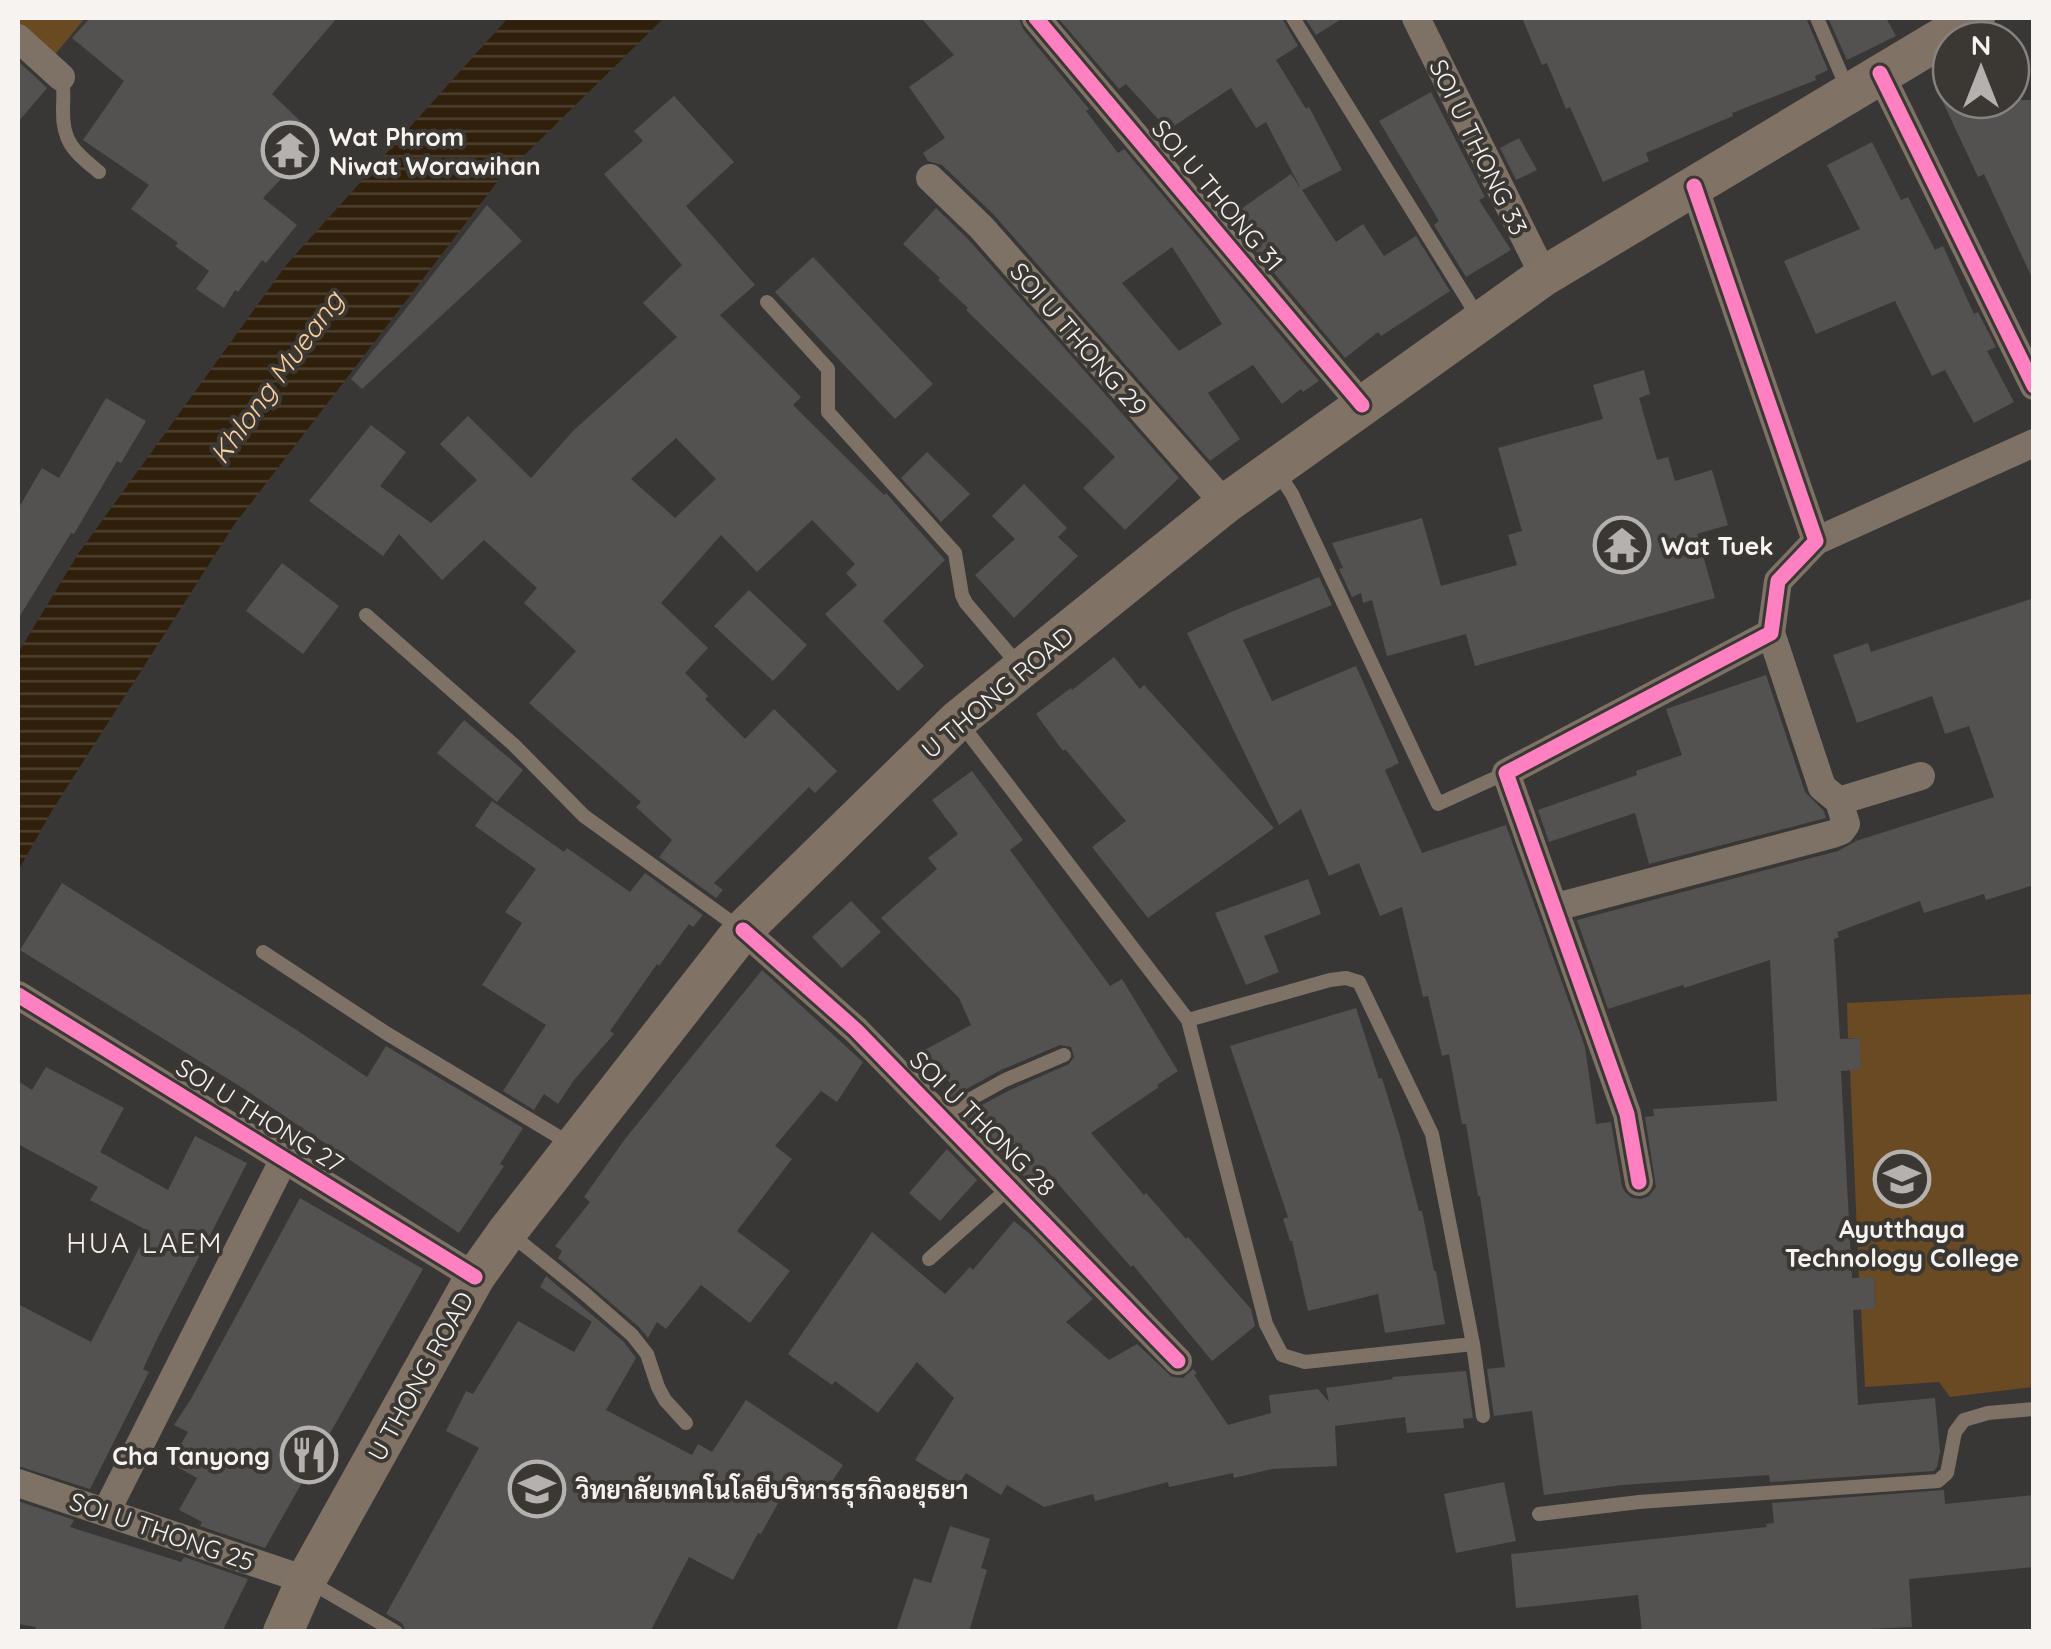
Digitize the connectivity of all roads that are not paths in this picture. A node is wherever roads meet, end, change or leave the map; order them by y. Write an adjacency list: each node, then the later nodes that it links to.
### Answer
1 (1036, 18): 16 (street, SOI U THONG 31)
2 (1292, 18): 14 (lane)
3 (1416, 18): 12 (street, SOI U THONG 33)
4 (1816, 18): 8 (lane)
5 (18, 38): 7 (street)
6 (1931, 41): 8 (main road, U THONG ROAD)
7 (61, 78): 9 (lane)
8 (1864, 83): 11 (main road, U THONG ROAD); 15 (street)
9 (99, 172)
10 (930, 178): 19 (street, SOI U THONG 29)
11 (1694, 186): 12 (main road, U THONG ROAD); 20 (street)
12 (1544, 276): 14 (main road, U THONG ROAD)
13 (767, 302): 23 (lane)
14 (1480, 320): 16 (main road, U THONG ROAD)
15 (2034, 386)
16 (1362, 405): 18 (main road, U THONG ROAD)
17 (2034, 443): 20 (street)
18 (1274, 469): 19 (main road, U THONG ROAD); 25 (lane)
19 (1225, 504): 23 (main road, U THONG ROAD)
20 (1816, 541): 22 (street)
21 (366, 615): 29 (lane)
22 (1771, 633): 25 (street); 27 (street)
23 (1021, 669): 24 (main road, U THONG ROAD)
24 (958, 720): 29 (main road, U THONG ROAD); 32 (lane)
25 (1506, 772): 28 (street)
26 (1921, 776): 27 (street)
27 (1839, 801): 28 (street)
28 (1556, 907): 37 (street)
29 (743, 930): 34 (street, SOI U THONG 28); 35 (main road, U THONG ROAD)
30 (263, 952): 35 (lane)
31 (18, 995): 36 (street, SOI U THONG 27)
32 (1188, 1020): 42 (lane); 42 (lane)
33 (1064, 1055): 34 (lane)
34 (940, 1116): 38 (street, SOI U THONG 28)
35 (574, 1146): 39 (main road, U THONG ROAD)
36 (284, 1159): 41 (street, SOI U THONG 27); 48 (street)
37 (1639, 1182)
38 (1010, 1187): 40 (lane); 43 (street, SOI U THONG 28)
39 (507, 1232): 41 (main road, U THONG ROAD); 46 (lane)
40 (929, 1259)
41 (476, 1277): 50 (main road, U THONG ROAD)
42 (1473, 1344): 45 (lane)
43 (1178, 1361)
44 (2034, 1409): 49 (lane)
45 (1484, 1416)
46 (686, 1423)
47 (18, 1483): 48 (street, SOI U THONG 25)
48 (106, 1512): 50 (street, SOI U THONG 25)
49 (1539, 1514)
50 (306, 1580): 51 (main road, U THONG ROAD); 52 (lane)
51 (282, 1632)
52 (396, 1632)

